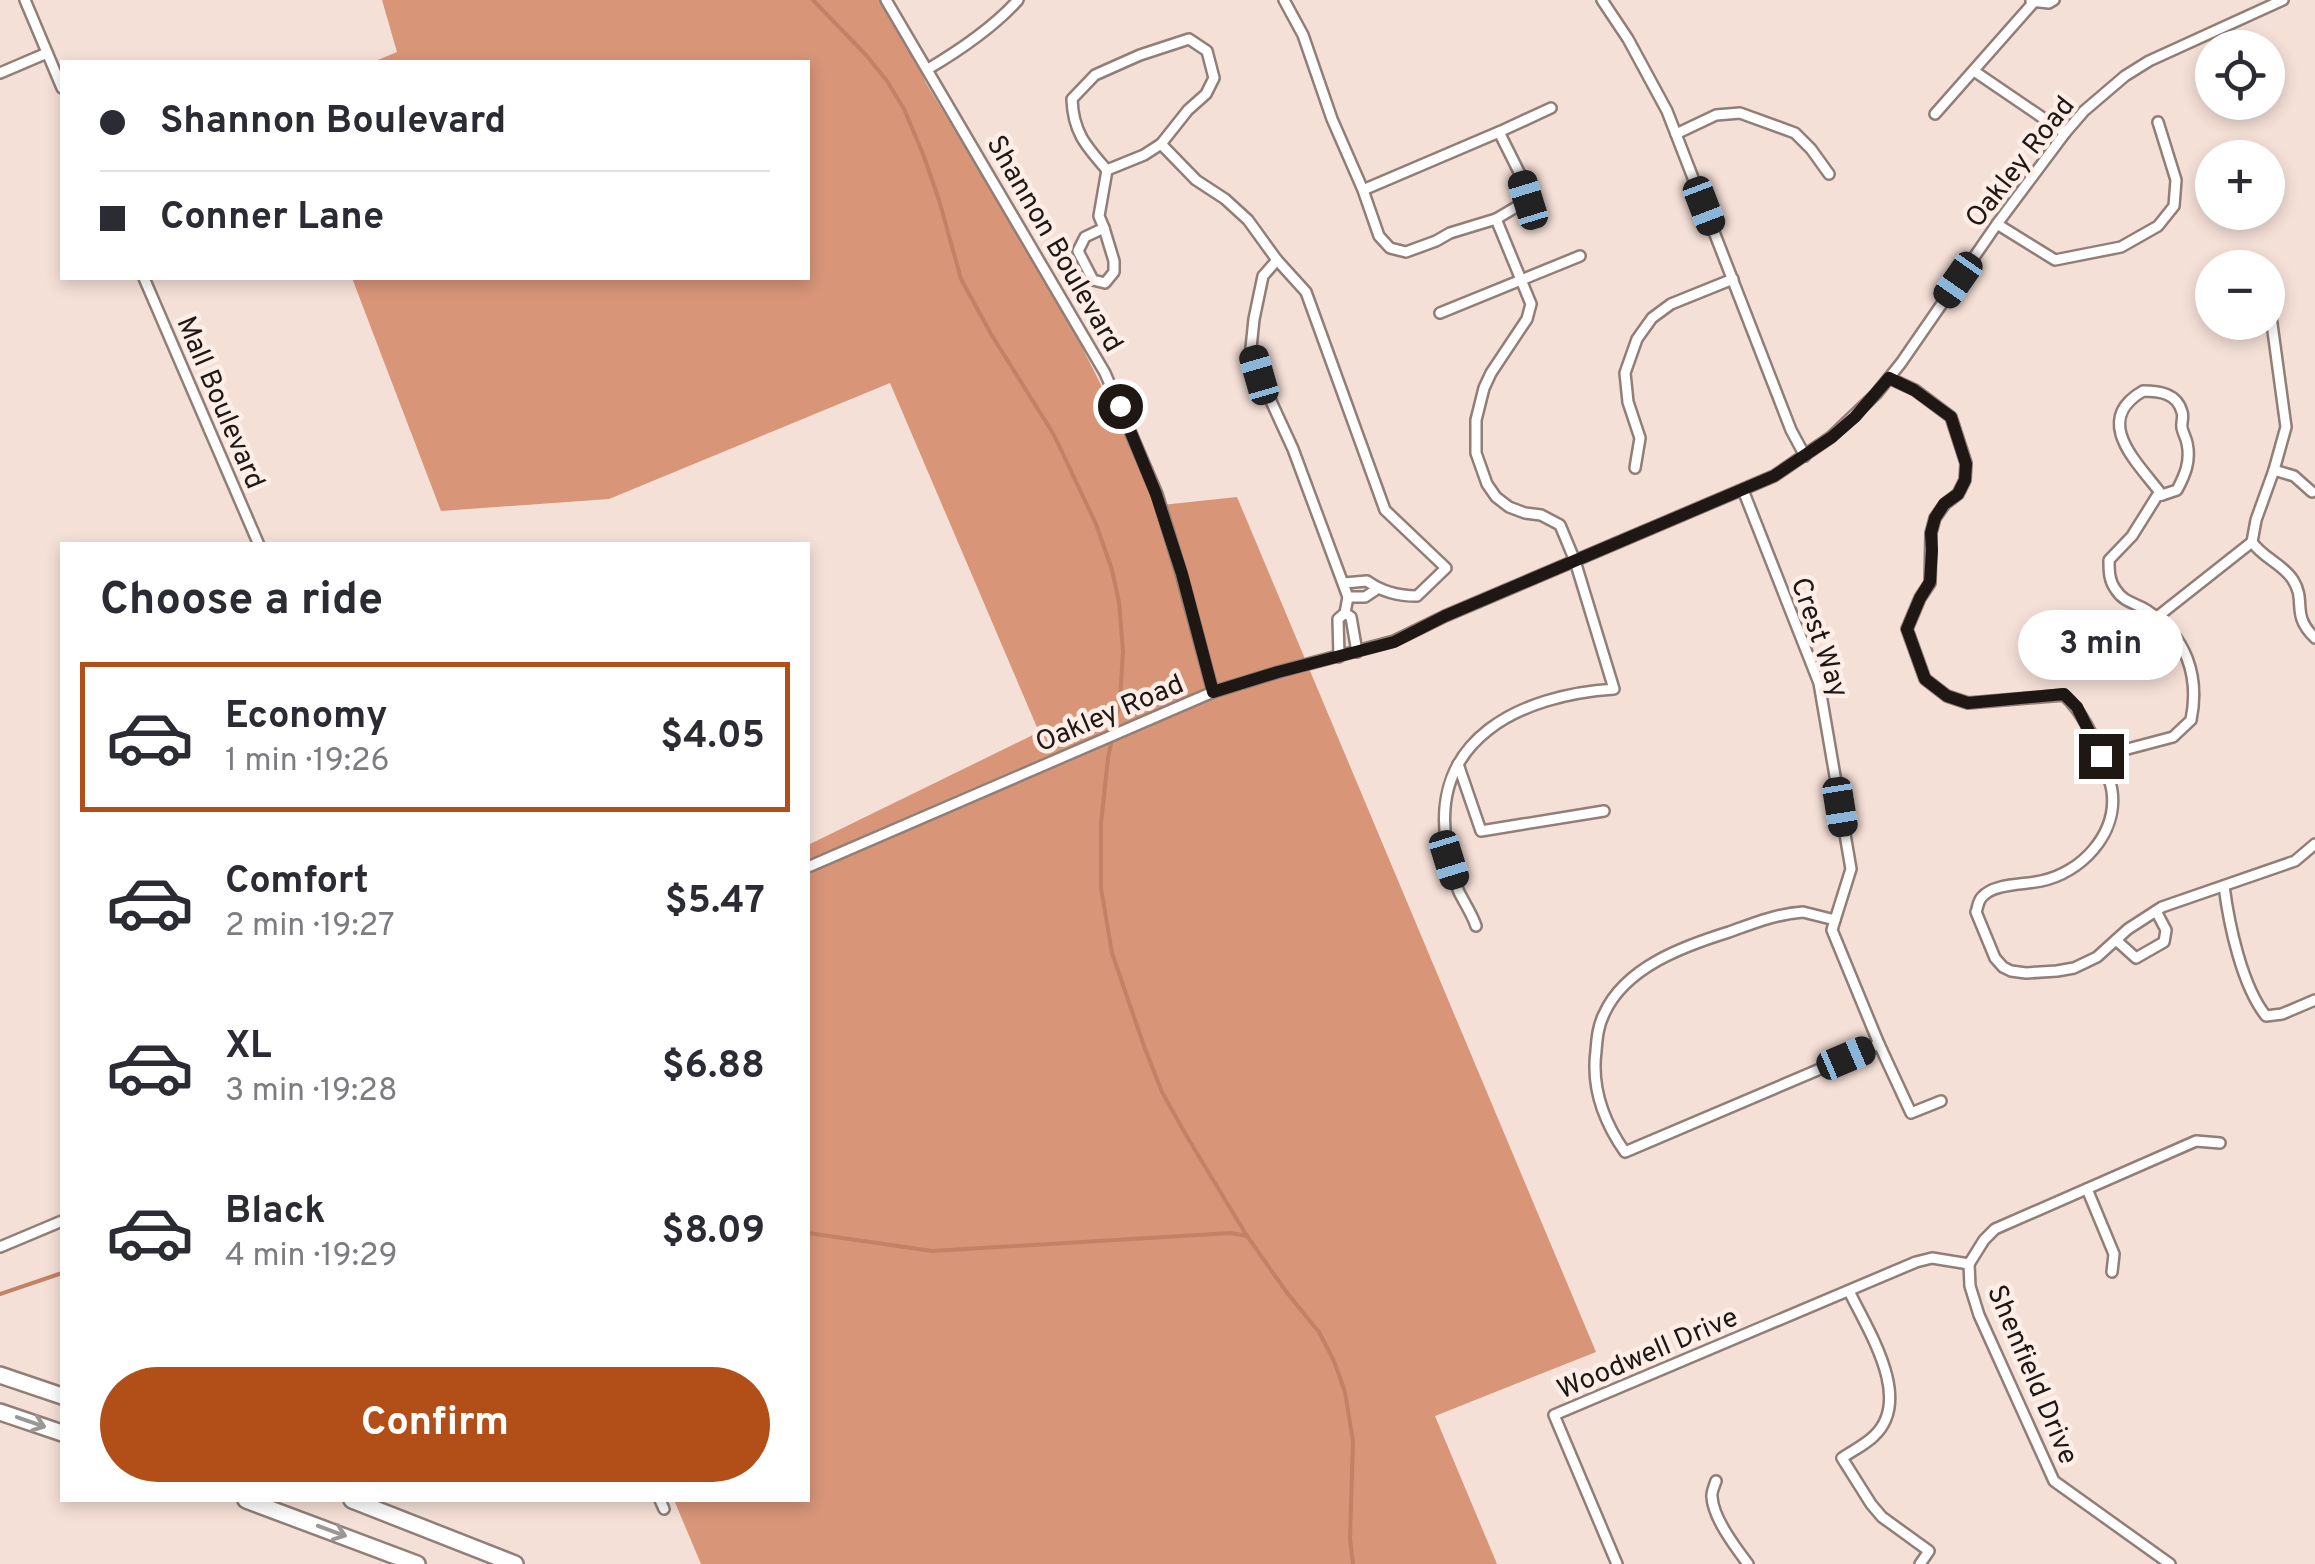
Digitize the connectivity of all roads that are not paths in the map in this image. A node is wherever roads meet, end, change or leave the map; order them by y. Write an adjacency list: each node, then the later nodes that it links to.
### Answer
1 (24, 0): 9 (street)
2 (886, 0): 10 (street, Shannon Boulevard)
3 (1018, 0): 10 (street)
4 (1284, 0): 23 (street)
5 (1602, 0): 19 (street)
6 (2054, 0): 8 (street)
7 (2283, 0): 18 (street, Oakley Road)
8 (2031, 1): 11 (street)
9 (48, 53): 12 (street); 13 (street)
10 (928, 69): 52 (street, Shannon Boulevard)
11 (1974, 71): 15 (street); 18 (street)
12 (0, 74)
13 (60, 83)
14 (1551, 108): 17 (street)
15 (1935, 114)
16 (2158, 122): 25 (street)
17 (1500, 132): 23 (street); 24 (street)
18 (2064, 133): 25 (street, Oakley Road)
19 (1676, 134): 22 (street); 29 (street)
20 (1162, 144): 21 (street); 21 (street); 28 (street)
21 (1107, 170): 26 (street)
22 (1829, 174)
23 (1363, 190): 24 (street)
24 (1496, 219): 31 (street)
25 (1997, 224): 34 (street, Oakley Road)
26 (1104, 228): 26 (street)
27 (1580, 256): 31 (street)
28 (1277, 260): 44 (street); 45 (street)
29 (1733, 279): 35 (street); 36 (street)
30 (145, 280): 41 (street, Mall Boulevard)
31 (1522, 281): 32 (street); 43 (street)
32 (1440, 313)
33 (2274, 340): 37 (street)
34 (1889, 378): 35 (street, Oakley Road); 53 (street)
35 (1804, 456): 38 (street, Oakley Road)
36 (1634, 468)
37 (2274, 470): 39 (street); 42 (street)
38 (1743, 490): 43 (street, Oakley Road); 60 (street, Crest Way)
39 (2314, 492)
40 (2162, 495): 40 (street); 48 (street)
41 (257, 542)
42 (2252, 542): 48 (street); 49 (street)
43 (1575, 561): 50 (street, Oakley Road); 54 (street)
44 (1344, 584): 45 (street); 46 (street)
45 (1377, 588): 46 (street)
46 (1348, 597): 47 (street)
47 (1345, 613): 50 (street); 51 (street)
48 (2157, 617): 53 (street)
49 (2315, 638)
50 (1358, 652): 51 (street, Oakley Road)
51 (1339, 657): 52 (street, Oakley Road)
52 (1213, 692): 57 (street, Oakley Road)
53 (2101, 756): 62 (street)
54 (1458, 764): 55 (street); 61 (street)
55 (1604, 811)
56 (2313, 849): 58 (street)
57 (810, 866)
58 (2224, 886): 59 (street); 63 (street)
59 (2156, 910): 62 (street); 62 (street)
60 (1835, 920): 64 (street); 64 (street)
61 (1476, 926)
62 (2116, 940)
63 (2315, 1000)
64 (1879, 1044): 65 (street)
65 (1941, 1100)
66 (2220, 1142): 67 (street)
67 (2087, 1189): 70 (street); 71 (street)
68 (60, 1222): 69 (street)
69 (0, 1247)
70 (1969, 1264): 72 (street, Woodwell Drive); 85 (street, Shenfield Drive)
71 (2112, 1272)
72 (1850, 1291): 82 (street, Woodwell Drive); 84 (street)
73 (0, 1375): 74 (highway)
74 (60, 1395)
75 (0, 1412): 76 (highway, one-way to 76)
76 (60, 1433)
77 (1716, 1481): 83 (street)
78 (251, 1502): 80 (highway, one-way to 80)
79 (357, 1502): 81 (highway)
80 (417, 1564)
81 (514, 1564)
82 (1617, 1564)
83 (1748, 1564)
84 (1920, 1564)
85 (2170, 1564)

